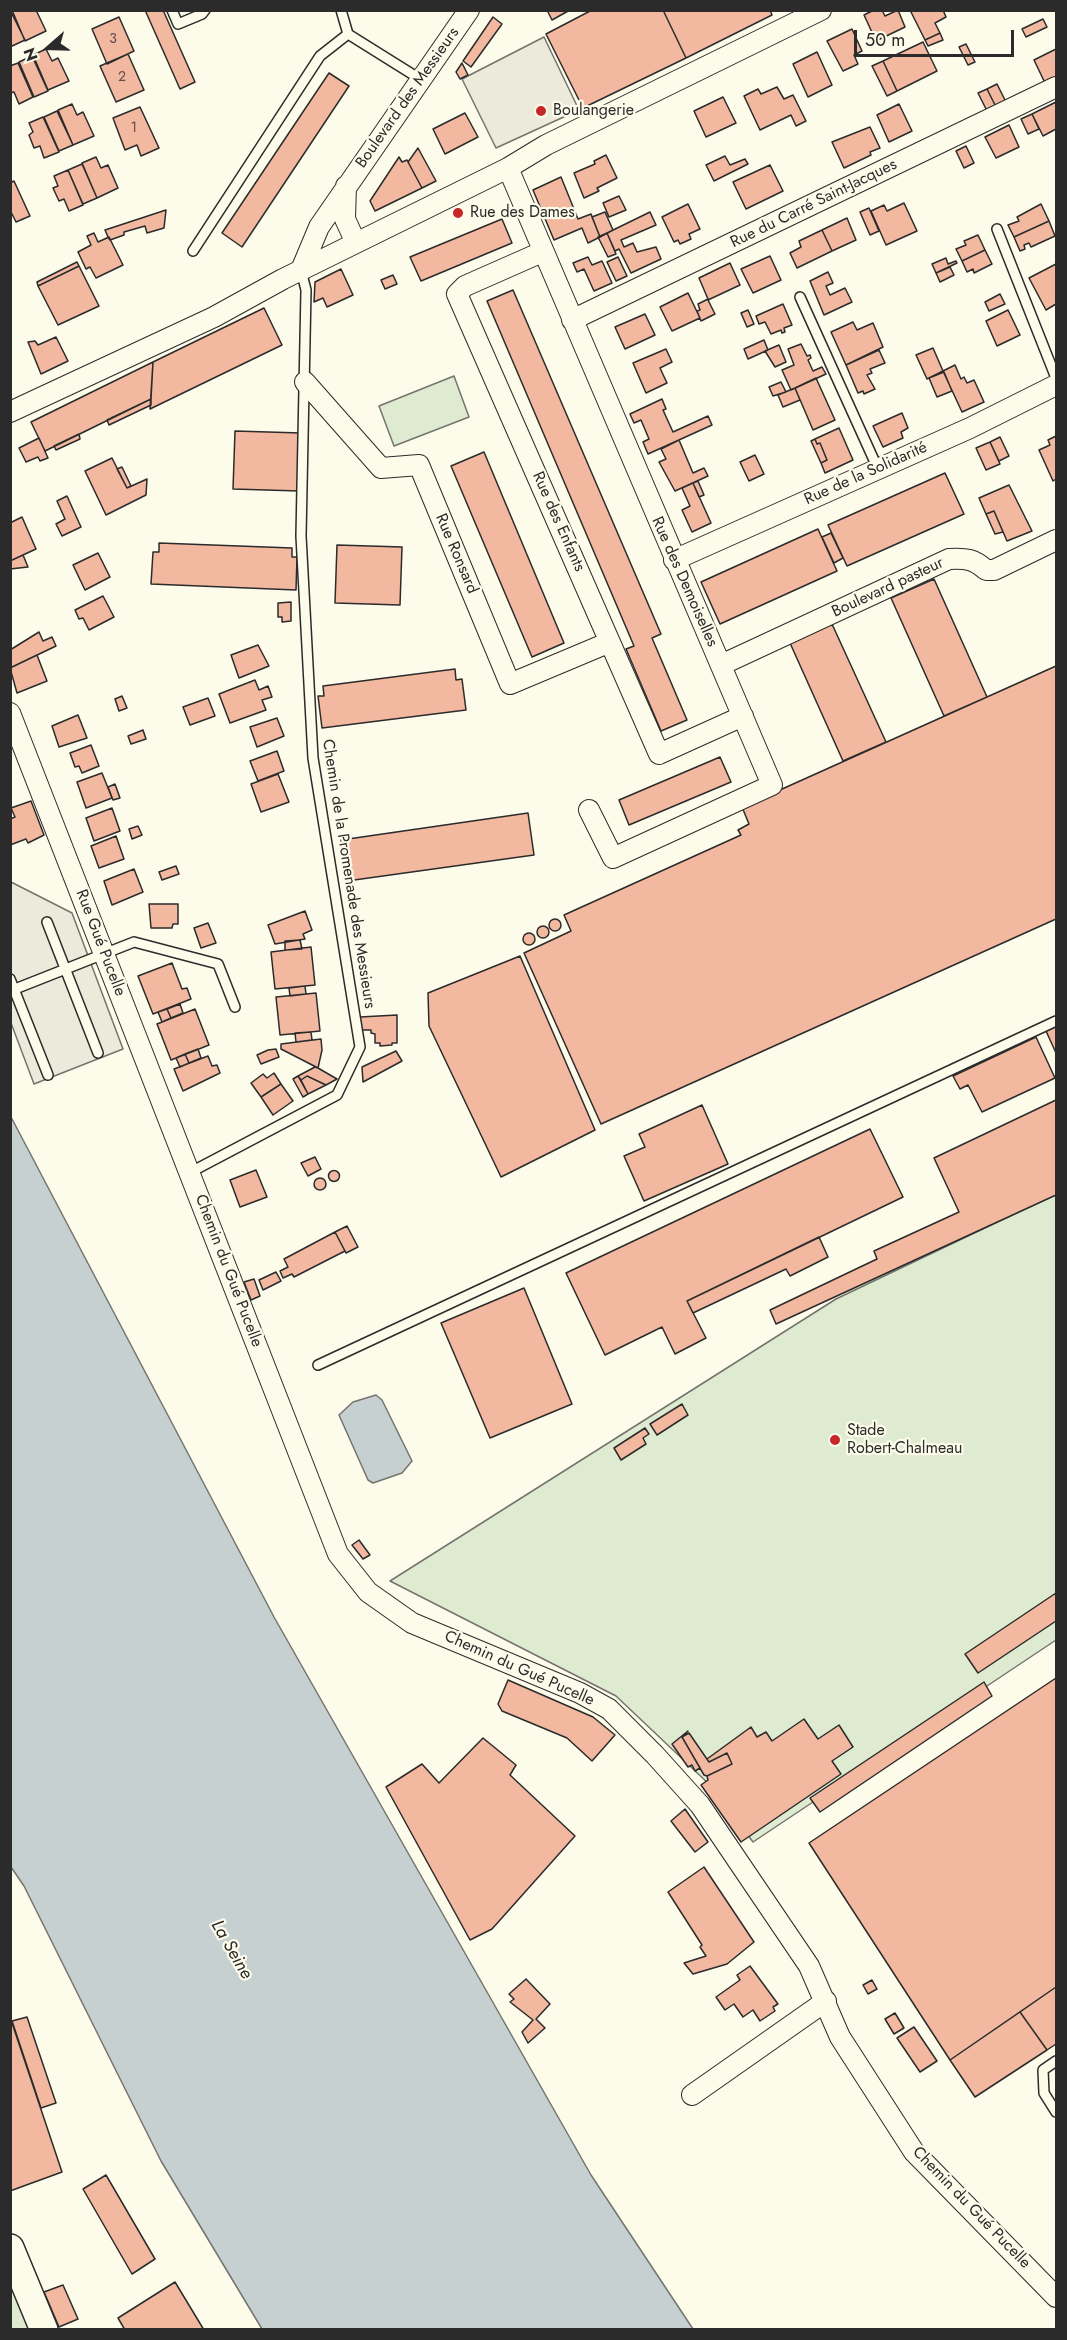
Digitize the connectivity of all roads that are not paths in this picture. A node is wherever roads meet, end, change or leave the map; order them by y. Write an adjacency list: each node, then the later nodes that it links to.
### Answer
1 (172, 10): 2 (lane)
2 (205, 10)
3 (341, 10): 6 (lane)
4 (821, 10): 9 (street)
5 (465, 13): 7 (street, Boulevard des Messieurs)
6 (348, 34): 7 (lane); 13 (lane)
7 (420, 80): 10 (street, Boulevard des Messieurs)
8 (1056, 87): 17 (street, Rue du Carré Saint-Jacques)
9 (508, 168): 12 (street); 14 (street, Rue des Demoiselles)
10 (346, 186): 12 (street, Boulevard des Messieurs); 15 (street, Boulevard des Messieurs)
11 (997, 229): 18 (lane)
12 (356, 243): 15 (street)
13 (193, 251)
14 (542, 252): 17 (street, Rue des Demoiselles); 25 (street, Rue des Enfants)
15 (301, 270): 19 (lane, Chemin de la Promenade des Messieurs); 21 (street)
16 (800, 297): 22 (lane)
17 (572, 320): 24 (street, Rue des Demoiselles)
18 (1056, 378)
19 (305, 382): 25 (street, Rue Ronsard); 39 (lane, Chemin de la Promenade des Messieurs)
20 (1056, 385): 22 (street, Rue de la Solidarité)
21 (10, 412)
22 (878, 469): 24 (street, Rue de la Solidarité)
23 (1056, 540): 26 (street, Boulevard pasteur)
24 (674, 560): 26 (street, Rue des Demoiselles)
25 (610, 642): 28 (street, Rue des Enfants)
26 (721, 665): 28 (street, Rue des Demoiselles)
27 (10, 712): 31 (street, Rue Gué Pucelle)
28 (743, 716): 29 (street, Rue des Demoiselles)
29 (590, 810)
30 (47, 922): 32 (lane)
31 (104, 953): 32 (lane); 35 (lane); 39 (street, Rue Gué Pucelle)
32 (65, 969): 34 (lane); 37 (lane)
33 (10, 979): 34 (lane)
34 (15, 989): 38 (lane)
35 (235, 1007)
36 (1056, 1021): 40 (lane)
37 (98, 1053)
38 (48, 1075)
39 (189, 1173): 41 (street, Chemin du Gué Pucelle)
40 (318, 1365)
41 (826, 2001): 43 (street); 46 (street, Chemin du Gué Pucelle)
42 (1056, 2061): 44 (lane)
43 (692, 2095)
44 (1056, 2112)
45 (10, 2248): 47 (main road)
46 (1056, 2297)
47 (44, 2330)

